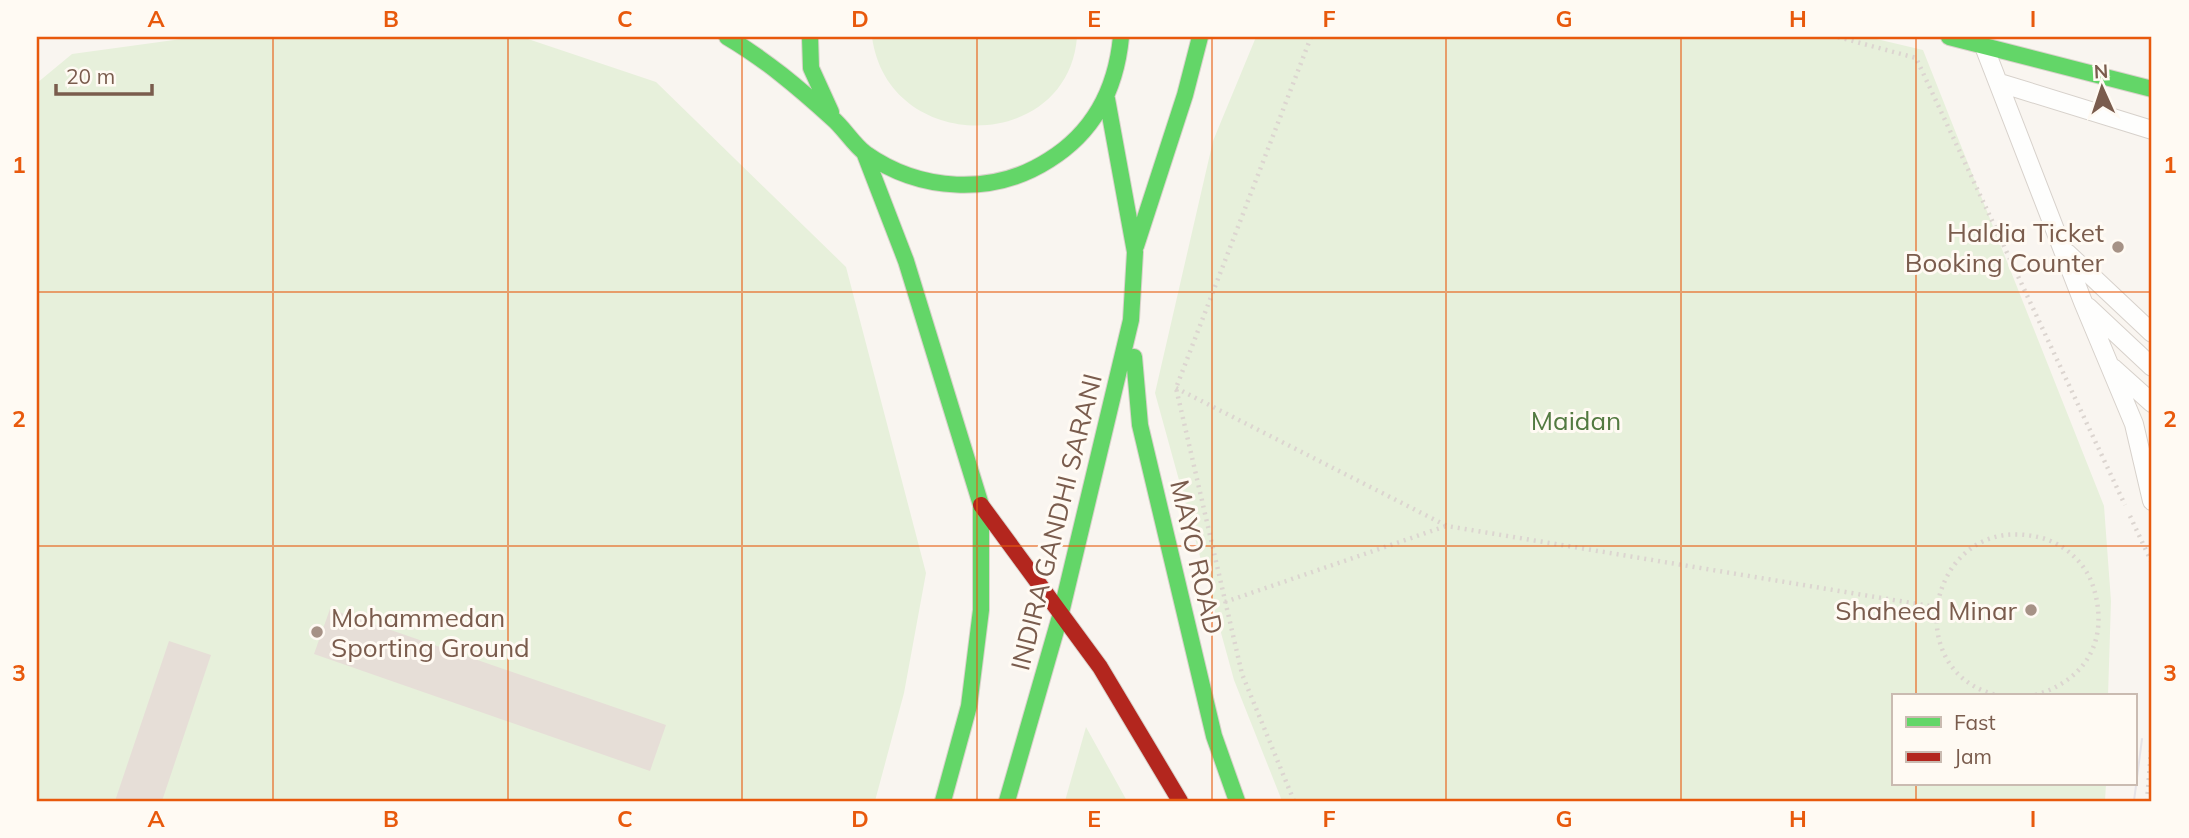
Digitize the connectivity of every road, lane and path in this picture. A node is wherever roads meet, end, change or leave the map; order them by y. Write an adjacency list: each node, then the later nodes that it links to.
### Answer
1 (727, 37): 14 (main road)
2 (810, 37): 14 (main road)
3 (1121, 37): 10 (main road)
4 (1200, 37): 18 (main road)
5 (1311, 37): 24 (path)
6 (1838, 37): 32 (path)
7 (1949, 37): 8 (main road)
8 (1985, 41): 11 (lane); 12 (main road)
9 (1133, 52): 10 (main road)
10 (1118, 68): 13 (main road)
11 (2000, 83): 15 (lane); 17 (lane)
12 (2152, 89)
13 (1107, 99): 16 (main road); 18 (main road)
14 (835, 120): 16 (main road)
15 (2152, 130)
16 (864, 152): 30 (main road)
17 (2062, 248): 19 (lane); 21 (lane)
18 (1135, 252): 20 (main road, INDIRA GANDHI SARANI)
19 (2083, 302): 22 (lane); 23 (lane)
20 (1131, 320): 35 (main road, INDIRA GANDHI SARANI); 42 (main road, MAYO ROAD)
21 (2152, 333)
22 (2108, 363): 25 (lane); 26 (lane)
23 (2152, 367)
24 (1177, 388): 31 (path); 33 (path)
25 (2152, 403)
26 (2134, 424): 27 (lane); 28 (lane)
27 (2152, 440)
28 (2148, 469): 29 (lane)
29 (2152, 501)
30 (981, 505): 35 (main road); 39 (main road, INDIRA GANDHI SARANI)
31 (1447, 526): 33 (path); 34 (path)
32 (2152, 563)
33 (1225, 602): 43 (path)
34 (1936, 607): 36 (path); 37 (path)
35 (1061, 613): 40 (main road, INDIRA GANDHI SARANI); 41 (main road)
36 (1988, 694)
37 (2040, 694)
38 (2152, 739): 44 (path)
39 (943, 801)
40 (1007, 801)
41 (1180, 801)
42 (1237, 801)
43 (1294, 801)
44 (2147, 801)

